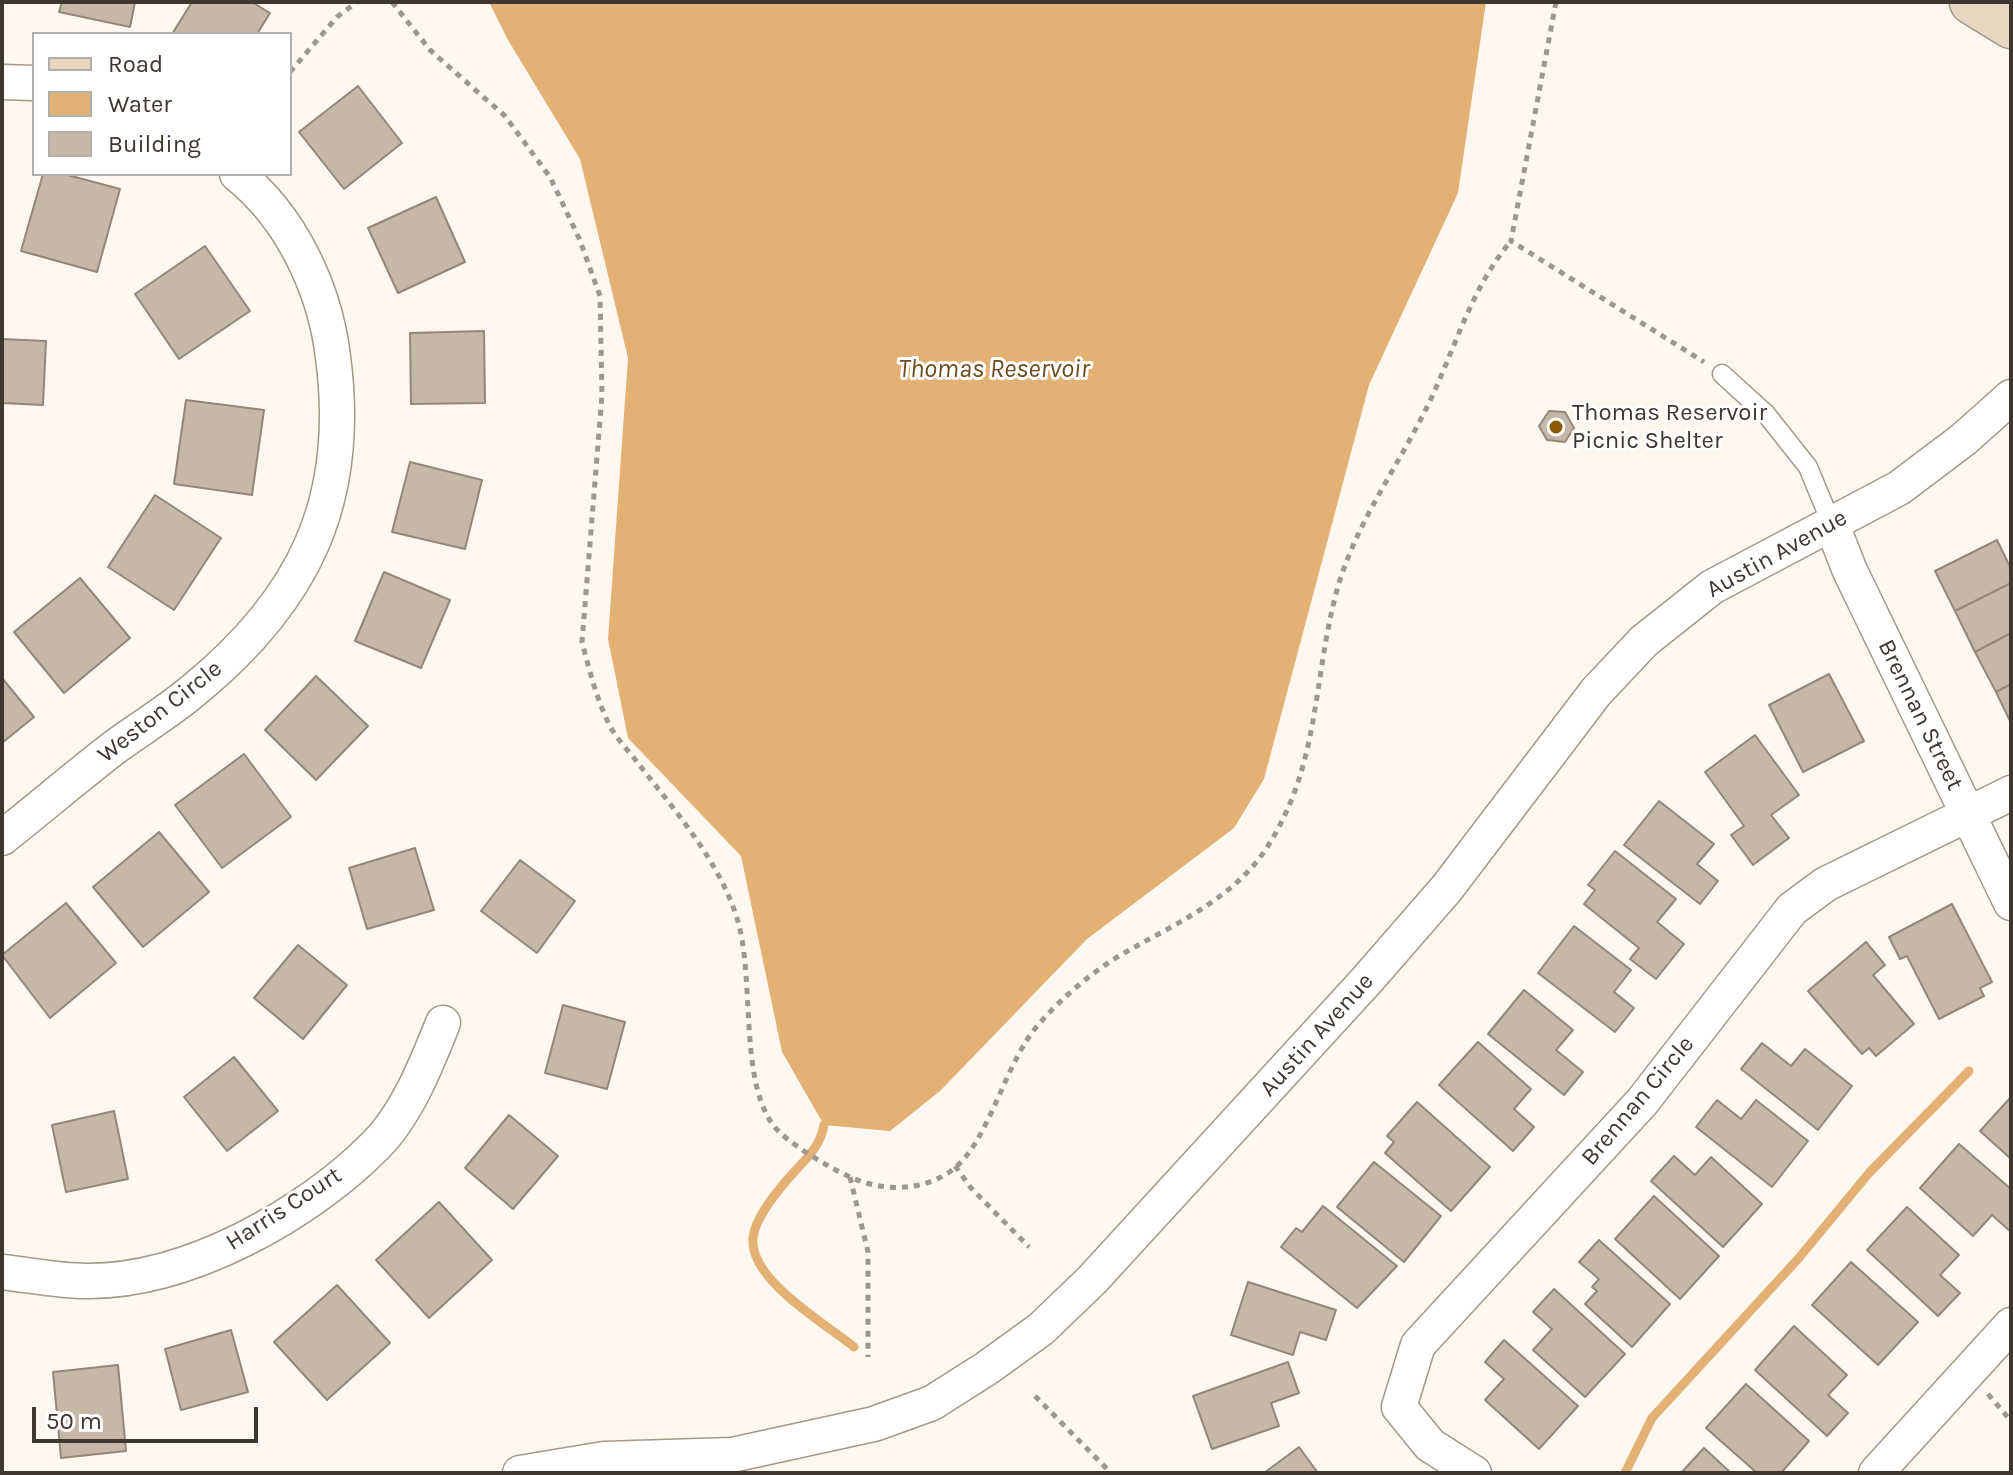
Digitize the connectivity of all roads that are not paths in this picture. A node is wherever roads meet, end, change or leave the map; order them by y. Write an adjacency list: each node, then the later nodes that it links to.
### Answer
1 (1972, 2): 2 (street)
2 (2011, 26)
3 (2, 82): 4 (street)
4 (32, 83)
5 (239, 176): 11 (street, Weston Circle)
6 (1722, 374): 8 (lane)
7 (2011, 397): 8 (street, Austin Avenue)
8 (1832, 525): 10 (street, Brennan Street); 16 (street, Austin Avenue)
9 (2011, 793): 10 (street, Brennan Circle)
10 (1968, 814): 12 (street, Brennan Street); 17 (street, Brennan Circle)
11 (2, 838)
12 (2011, 903)
13 (443, 1023): 14 (street, Harris Court)
14 (2, 1272)
15 (2011, 1325): 18 (street)
16 (520, 1473)
17 (1474, 1473)
18 (1876, 1473)

